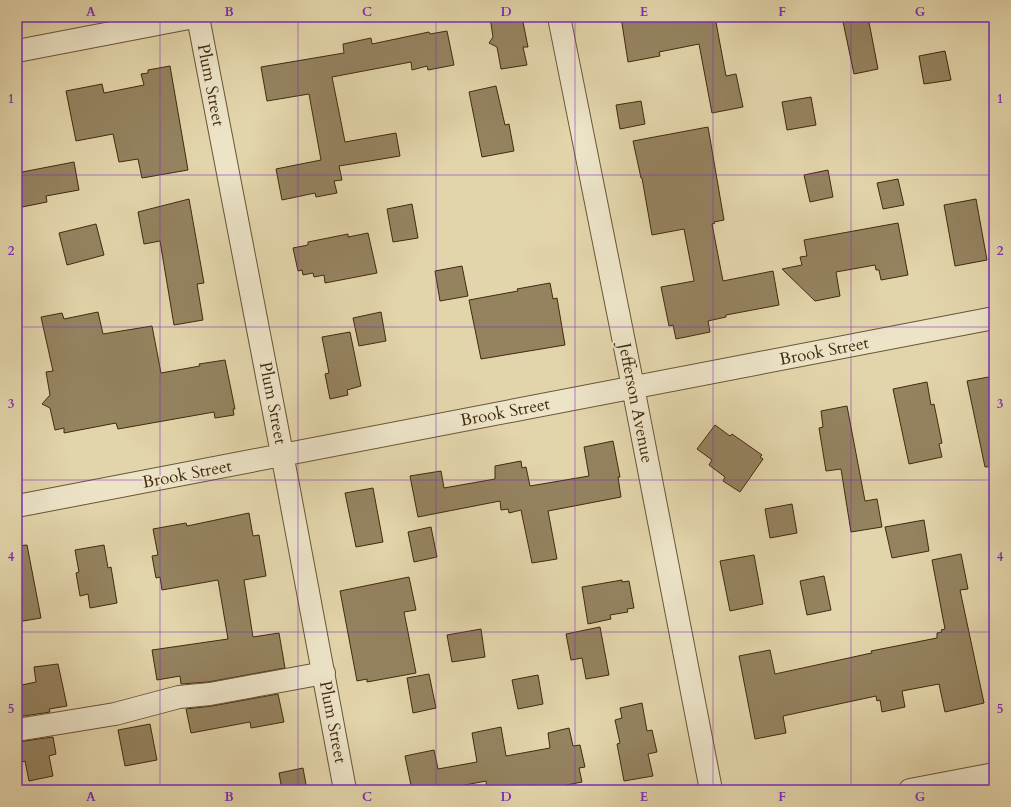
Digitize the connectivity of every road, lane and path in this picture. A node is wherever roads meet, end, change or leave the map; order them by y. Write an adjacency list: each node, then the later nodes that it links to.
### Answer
1 (194, 17): 4 (street)
2 (198, 17): 7 (street, Plum Street)
3 (559, 17): 6 (street, Jefferson Avenue)
4 (17, 51)
5 (994, 318): 6 (street, Brook Street)
6 (633, 388): 7 (street, Brook Street); 13 (street, Jefferson Avenue)
7 (283, 456): 8 (street, Brook Street); 9 (street, Plum Street)
8 (17, 506)
9 (324, 673): 10 (street); 12 (street, Plum Street)
10 (17, 730)
11 (994, 774): 14 (street)
12 (346, 790)
13 (711, 790)
14 (910, 790)

